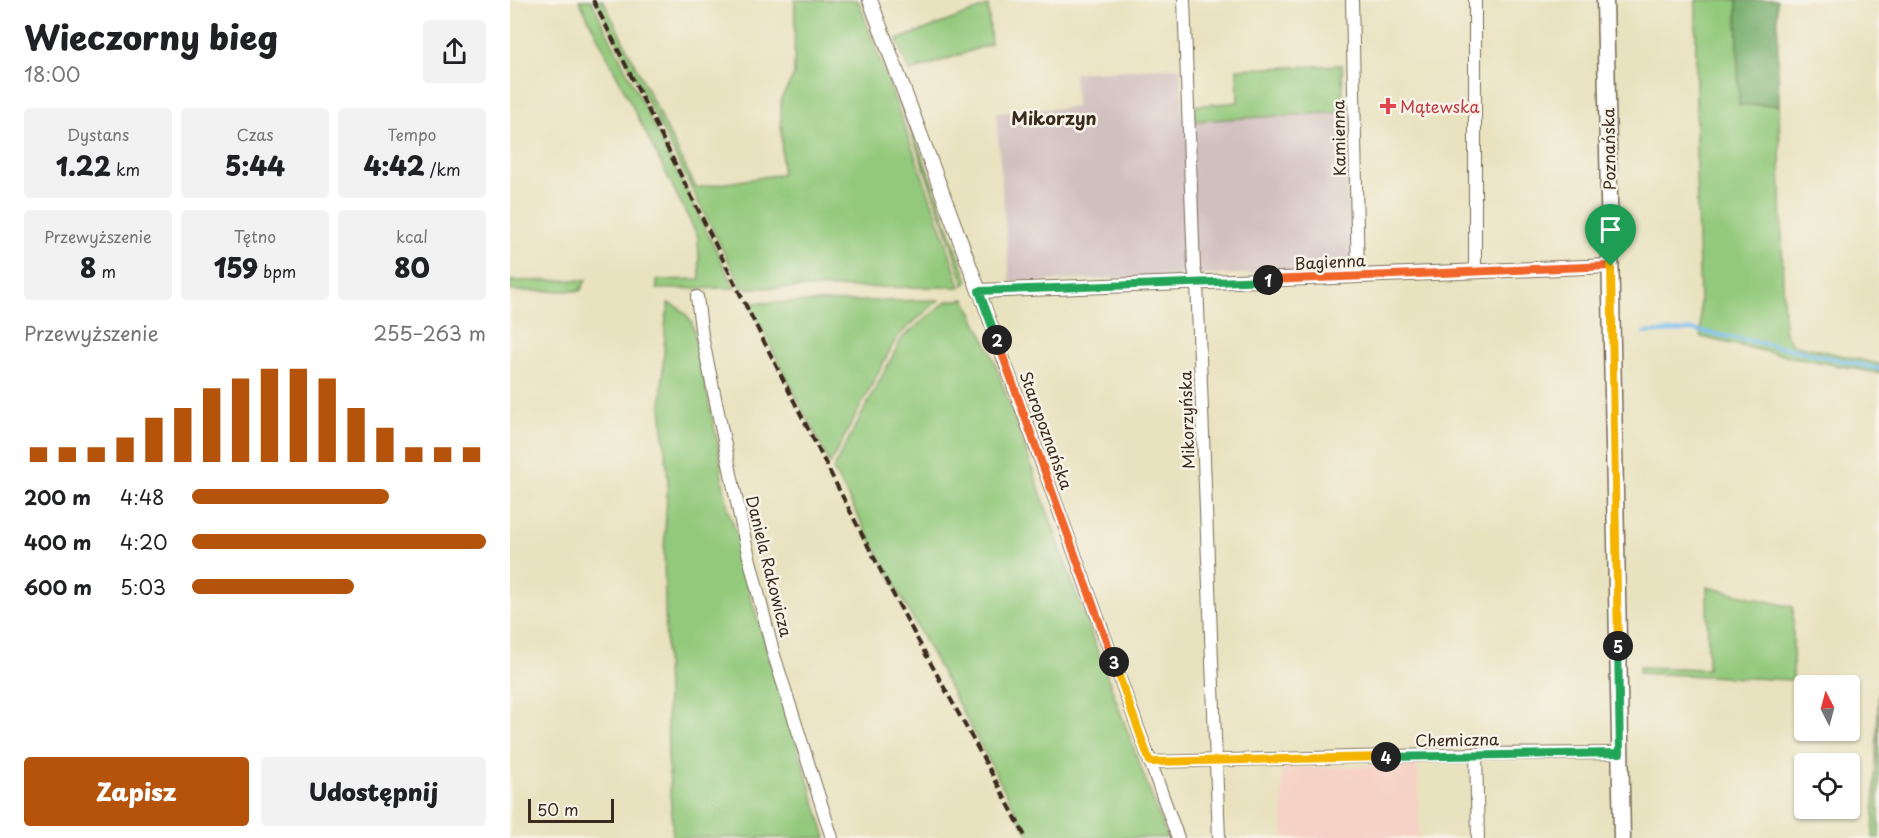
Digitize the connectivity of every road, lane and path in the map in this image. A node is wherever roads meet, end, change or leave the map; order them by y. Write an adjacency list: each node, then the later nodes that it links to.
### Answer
1 (870, 0): 10 (street, Staropoznańska)
2 (1184, 0): 9 (street, Mikorzyńska)
3 (1352, 0): 8 (street, Kamienna)
4 (1475, 0): 7 (street)
5 (1605, 0): 6 (main road, Poznańska)
6 (1611, 266): 7 (street, Bagienna); 12 (main road, Poznańska)
7 (1475, 272): 8 (street, Bagienna)
8 (1358, 276): 9 (street, Bagienna)
9 (1197, 283): 10 (street, Bagienna); 14 (street, Mikorzyńska)
10 (979, 291): 15 (street, Staropoznańska)
11 (697, 297): 16 (street, Daniela Rakowicza)
12 (1620, 753): 13 (street, Chemiczna); 20 (main road, Poznańska)
13 (1476, 754): 14 (street, Chemiczna); 19 (street)
14 (1217, 760): 15 (street, Chemiczna); 18 (street, Mikorzyńska)
15 (1150, 762): 17 (street, Staropoznańska)
16 (832, 838)
17 (1178, 838)
18 (1219, 838)
19 (1478, 838)
20 (1622, 838)

